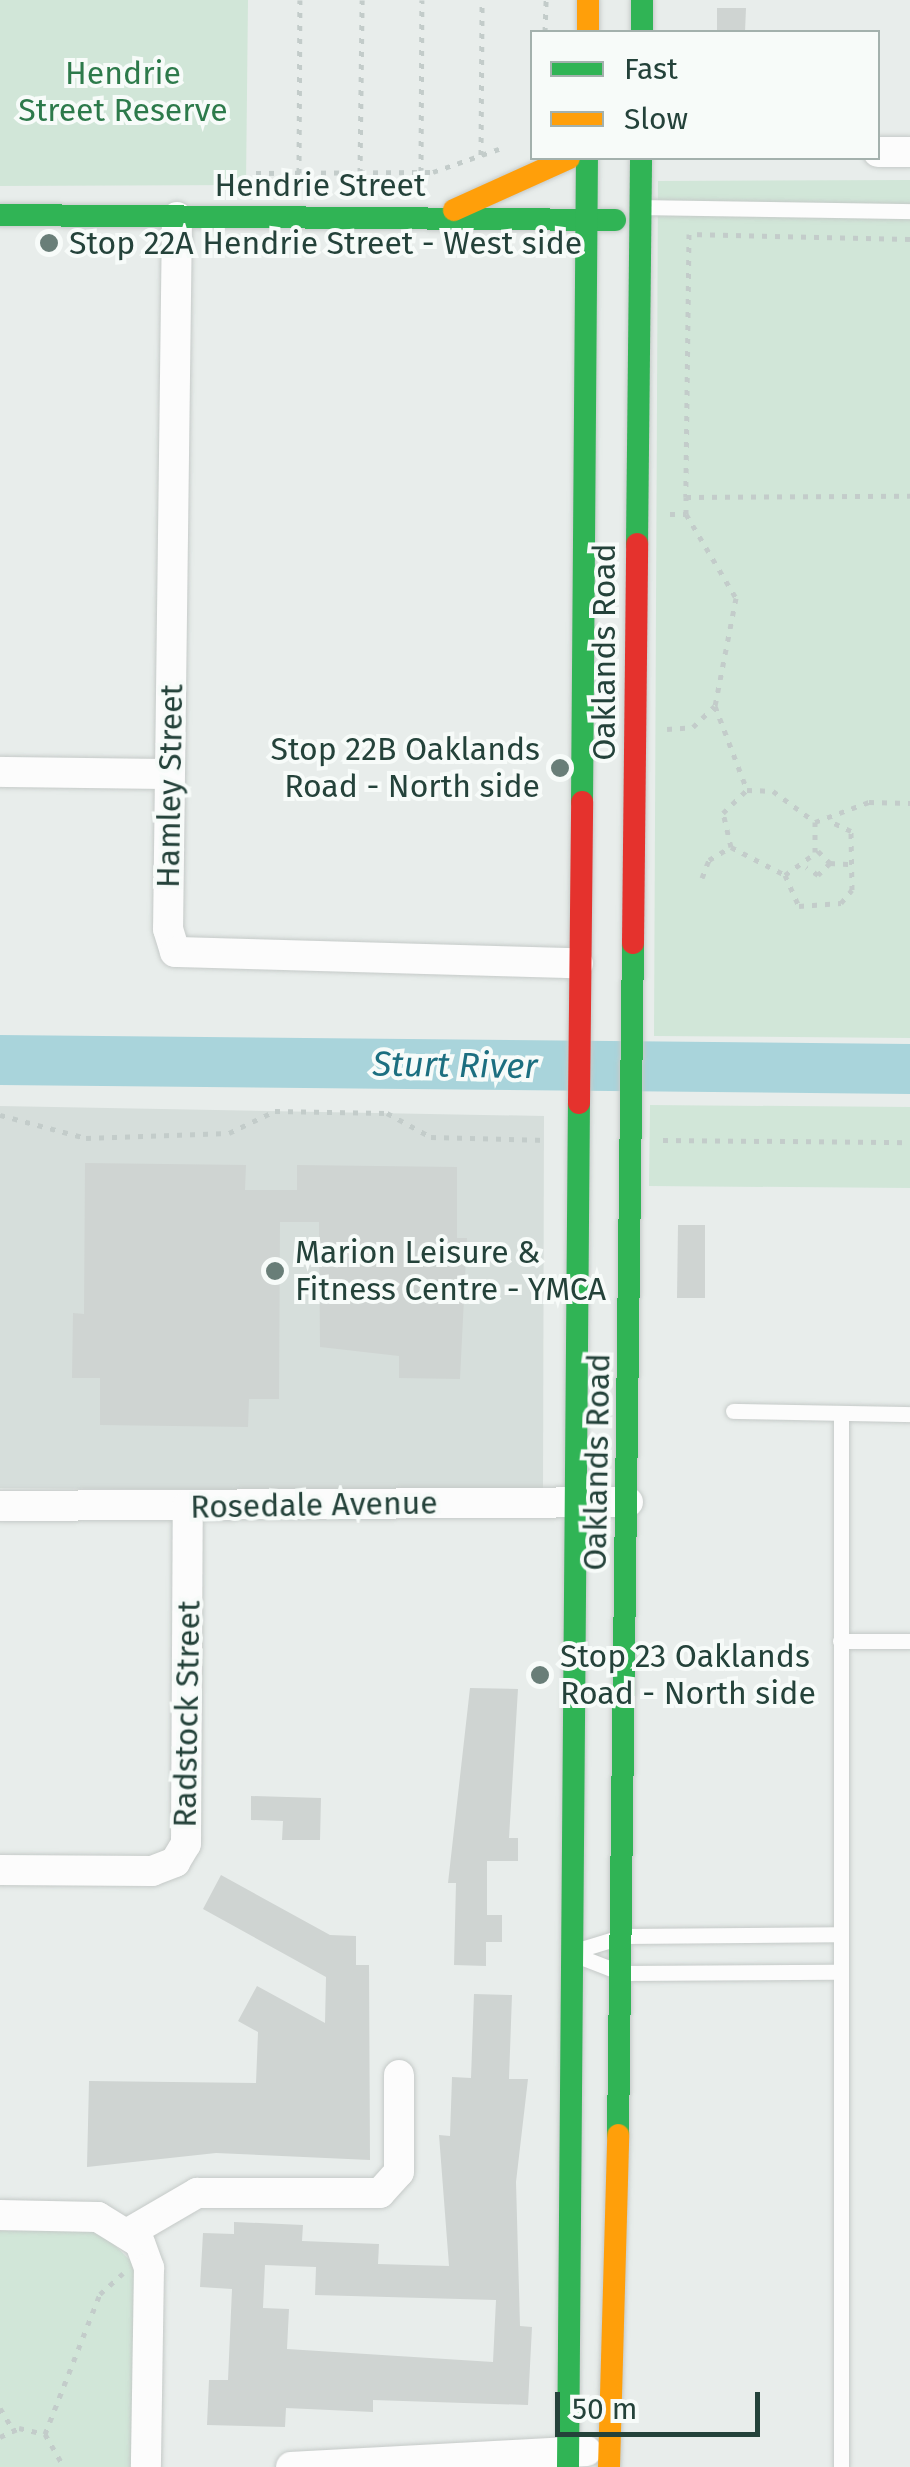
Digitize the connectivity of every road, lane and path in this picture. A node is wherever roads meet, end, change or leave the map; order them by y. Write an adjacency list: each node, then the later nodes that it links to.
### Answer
1 (300, 0): 20 (path)
2 (362, 0): 21 (path)
3 (422, 0): 18 (path)
4 (482, 0): 14 (path)
5 (546, 0): 8 (path)
6 (588, 0): 9 (main road)
7 (642, 0): 10 (main road)
8 (545, 30)
9 (588, 30)
10 (642, 30)
11 (515, 143): 14 (path)
12 (880, 152): 13 (street)
13 (910, 152)
14 (481, 155): 18 (path)
15 (565, 160): 26 (main road)
16 (587, 160): 27 (main road, Oaklands Road)
17 (641, 160): 23 (main road, Oaklands Road)
18 (421, 172): 21 (path)
19 (256, 173): 20 (path)
20 (299, 173): 21 (path)
21 (360, 173)
22 (910, 210): 23 (lane)
23 (640, 214): 27 (main road, Hendrie Street); 32 (main road, Oaklands Road)
24 (0, 215): 25 (main road, Hendrie Street)
25 (177, 217): 26 (main road, Hendrie Street); 34 (street, Hamley Street)
26 (435, 218): 27 (main road, Hendrie Street)
27 (586, 219): 47 (main road, Oaklands Road)
28 (910, 239): 29 (path)
29 (910, 496)
30 (686, 514): 31 (path)
31 (715, 706): 32 (path); 35 (path)
32 (636, 730): 46 (main road, Oaklands Road)
33 (0, 772): 34 (street)
34 (169, 774): 48 (street, Hamley Street)
35 (747, 790): 38 (path); 39 (path)
36 (910, 804): 37 (path)
37 (830, 821): 38 (path); 42 (path)
38 (815, 822): 40 (path)
39 (732, 847): 44 (path); 45 (path)
40 (815, 852): 41 (path); 43 (path)
41 (830, 864): 42 (path); 43 (path)
42 (852, 864): 44 (path)
43 (806, 866): 44 (path)
44 (784, 874)
45 (702, 878)
46 (634, 918): 47 (main road); 51 (main road, Oaklands Road)
47 (578, 930): 48 (main road, Oaklands Road)
48 (578, 963): 50 (main road, Oaklands Road)
49 (0, 1115): 50 (path)
50 (568, 1140): 56 (main road, Oaklands Road)
51 (638, 1140): 52 (path); 57 (main road, Oaklands Road)
52 (910, 1142)
53 (733, 1411): 54 (lane)
54 (841, 1413): 55 (lane); 60 (lane)
55 (910, 1414)
56 (574, 1502): 57 (street, Rosedale Avenue); 59 (street, Rosedale Avenue); 65 (main road, Oaklands Road)
57 (628, 1502): 64 (main road, Oaklands Road)
58 (0, 1506): 59 (street, Rosedale Avenue)
59 (188, 1506): 62 (street, Radstock Street)
60 (840, 1641): 61 (lane); 63 (lane)
61 (910, 1641)
62 (0, 1870)
63 (838, 1934): 64 (lane); 66 (lane)
64 (624, 1936): 65 (lane); 67 (main road, Oaklands Road)
65 (569, 1953): 67 (lane); 76 (main road, Oaklands Road)
66 (838, 1972): 67 (lane); 81 (lane)
67 (622, 1973): 77 (main road, Oaklands Road)
68 (400, 2076): 70 (street)
69 (0, 2215): 70 (street)
70 (130, 2232): 71 (street)
71 (150, 2268): 74 (path); 79 (street)
72 (0, 2408): 73 (path)
73 (13, 2430): 74 (path); 75 (path)
74 (45, 2434): 78 (path)
75 (0, 2437)
76 (568, 2459): 77 (street); 80 (street)
77 (609, 2459)
78 (64, 2467)
79 (146, 2467)
80 (291, 2467)
81 (841, 2467)

